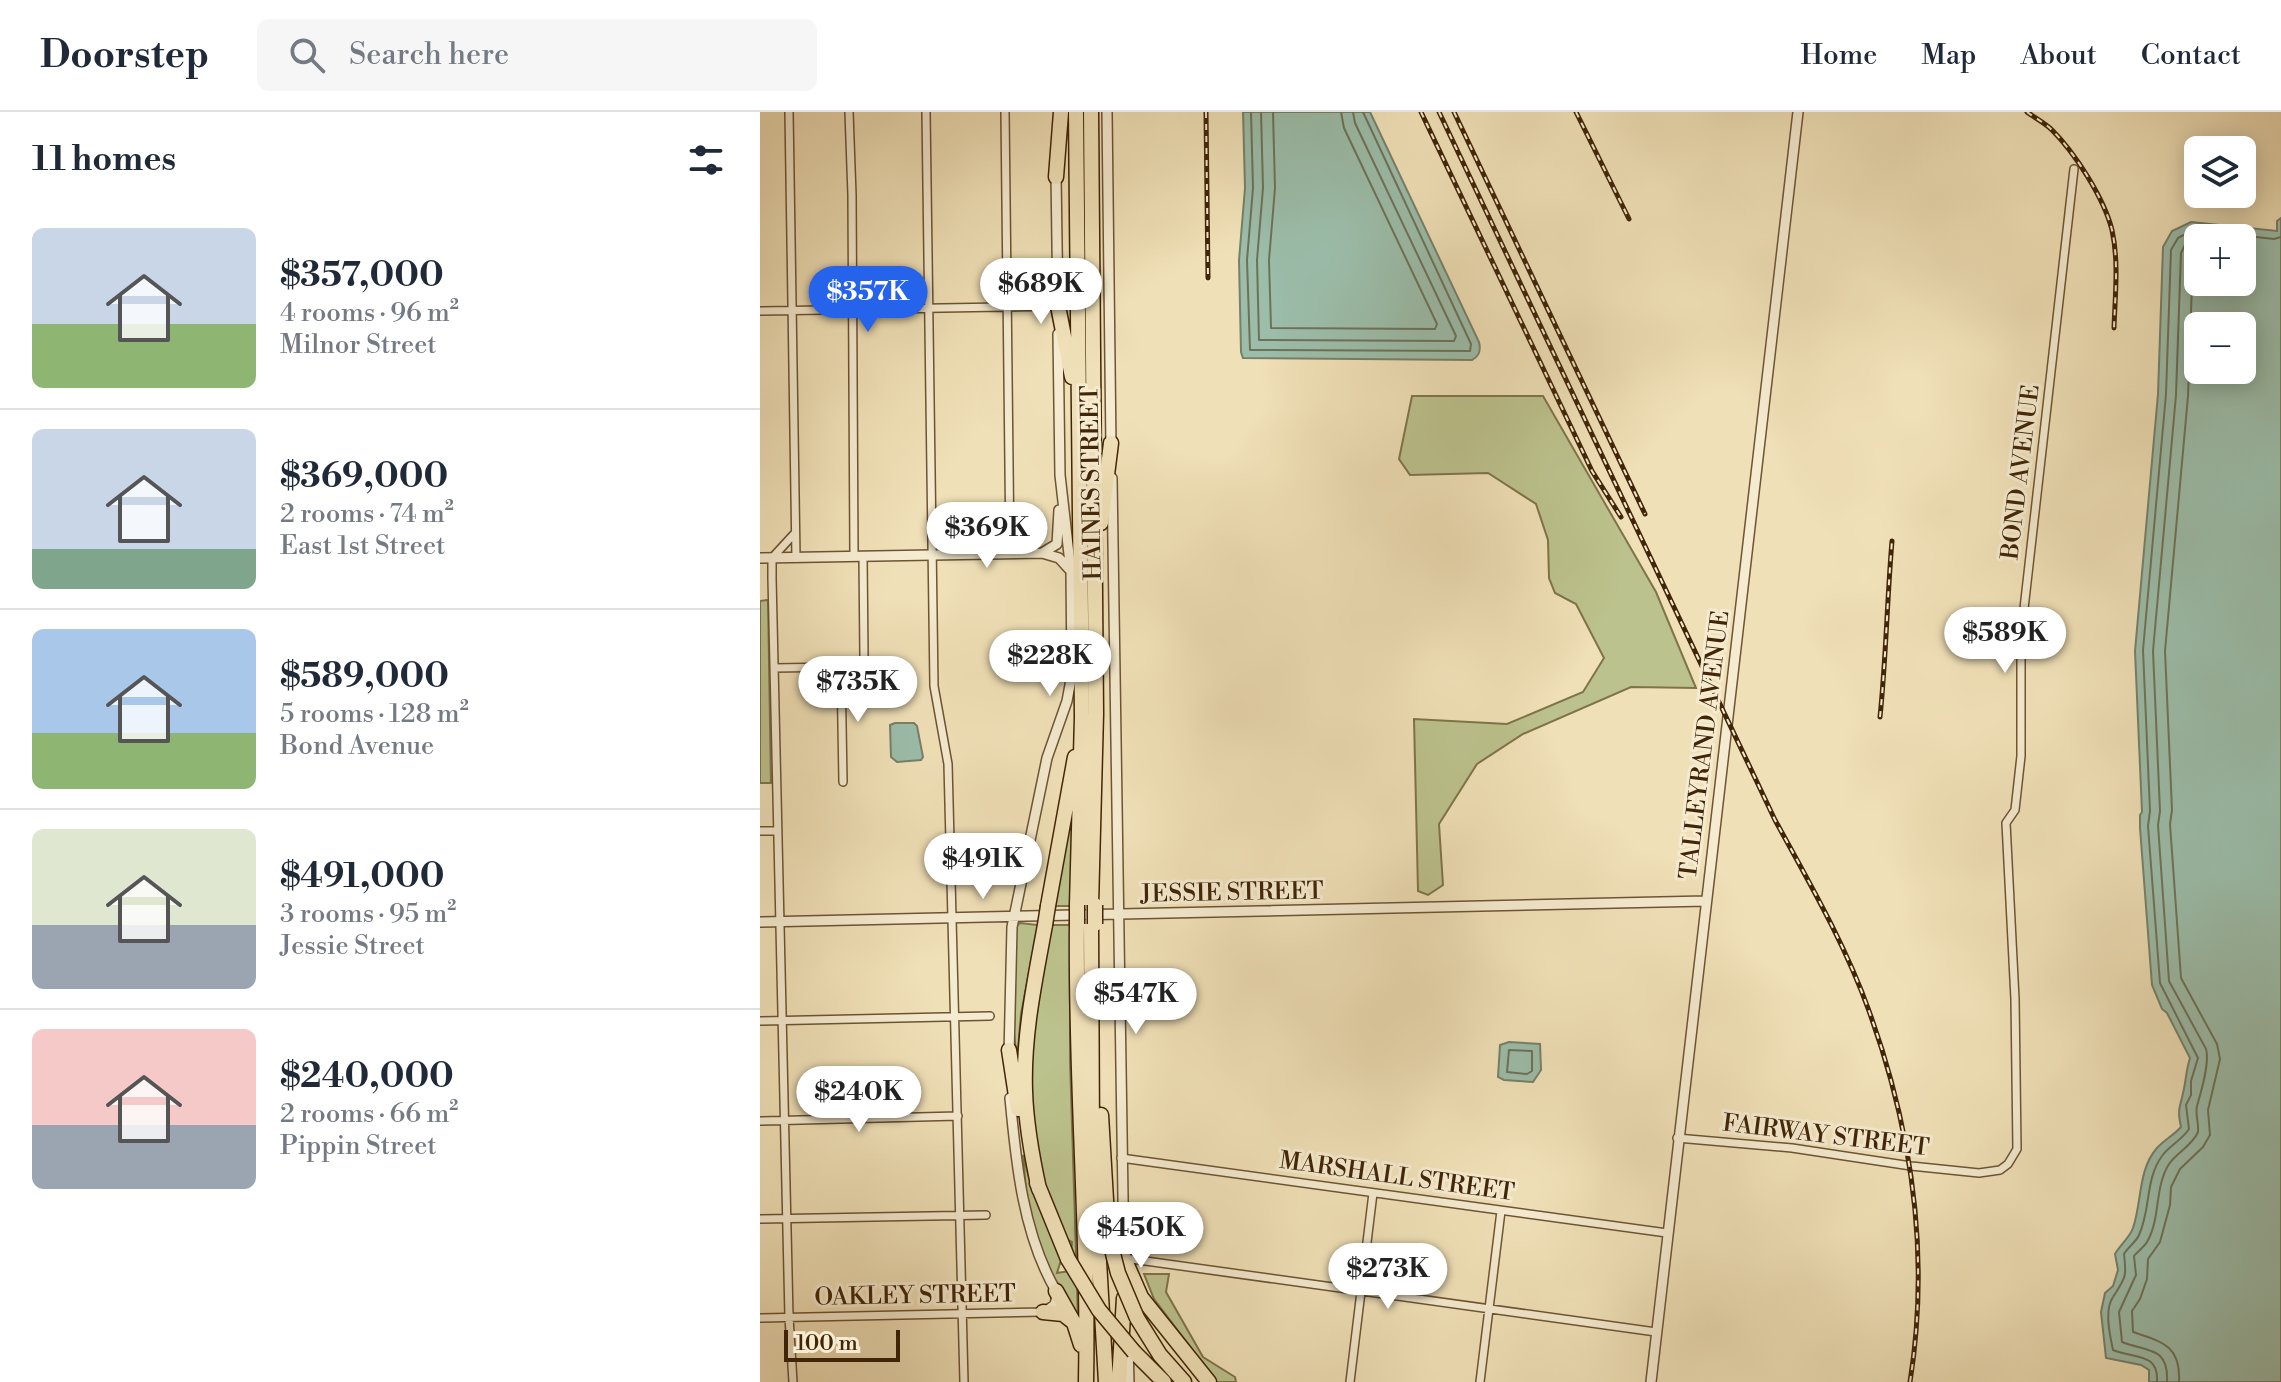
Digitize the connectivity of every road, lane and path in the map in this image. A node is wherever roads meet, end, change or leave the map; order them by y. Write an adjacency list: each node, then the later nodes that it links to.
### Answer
1 (789, 112): 17 (street)
2 (849, 112): 16 (street)
3 (926, 112): 14 (street)
4 (1005, 112): 15 (street)
5 (1054, 112): 12 (street, HAINES STREET)
6 (1061, 112): 12 (highway)
7 (1076, 112): 19 (highway)
8 (1091, 112): 31 (highway)
9 (1107, 112): 20 (street, HAINES STREET)
10 (1798, 112): 38 (street, TALLEYRAND AVENUE)
11 (2074, 169): 56 (street, BOND AVENUE)
12 (1056, 177): 13 (street, HAINES STREET)
13 (1058, 306): 15 (street); 19 (highway); 21 (street, HAINES STREET)
14 (928, 307): 15 (street); 16 (street); 25 (street)
15 (1007, 307): 23 (street)
16 (852, 309): 17 (street); 26 (street)
17 (792, 310): 18 (street); 22 (street)
18 (760, 311)
19 (1079, 440): 34 (highway)
20 (1111, 443): 31 (highway); 40 (street, HAINES STREET)
21 (1060, 475): 24 (street); 30 (street, HAINES STREET)
22 (795, 533): 28 (street); 29 (street)
23 (1010, 553): 24 (street); 25 (street)
24 (1042, 553): 30 (street)
25 (932, 554): 26 (street); 42 (street)
26 (858, 556): 29 (street); 32 (street)
27 (760, 558): 28 (street)
28 (772, 558): 29 (street); 33 (street)
29 (796, 558)
30 (1071, 572): 41 (street, HAINES STREET)
31 (1094, 579): 39 (highway)
32 (841, 667): 33 (street); 35 (street)
33 (774, 668): 37 (street)
34 (1082, 717): 39 (highway); 57 (highway, bridge)
35 (843, 782)
36 (760, 831): 37 (street)
37 (776, 831): 44 (street)
38 (1706, 901): 40 (street, JESSIE STREET); 54 (street, TALLEYRAND AVENUE)
39 (1088, 905): 45 (highway, bridge)
40 (1117, 914): 41 (street, JESSIE STREET); 55 (street, HAINES STREET)
41 (1013, 917): 42 (street, JESSIE STREET); 50 (street, HAINES STREET)
42 (953, 918): 44 (street, JESSIE STREET); 46 (street)
43 (760, 922): 44 (street, JESSIE STREET)
44 (780, 922): 48 (street)
45 (1088, 924): 76 (highway); 79 (highway); 83 (highway, bridge)
46 (955, 1016): 47 (street); 48 (street); 51 (street)
47 (990, 1016)
48 (782, 1020): 49 (street); 52 (street)
49 (760, 1021)
50 (1009, 1050): 57 (highway); 66 (street, HAINES STREET)
51 (958, 1116): 52 (street); 60 (street)
52 (784, 1120): 53 (street); 63 (street)
53 (760, 1121)
54 (1677, 1138): 56 (street, FAIRWAY STREET); 64 (street, TALLEYRAND AVENUE)
55 (1121, 1158): 58 (street, MARSHALL STREET); 65 (street, HAINES STREET)
56 (1969, 1172)
57 (1039, 1189): 82 (highway, bridge)
58 (1373, 1193): 59 (street, MARSHALL STREET); 67 (street)
59 (1501, 1211): 64 (street, MARSHALL STREET); 69 (street)
60 (960, 1215): 61 (street); 63 (street); 71 (street)
61 (986, 1215)
62 (760, 1219): 63 (street)
63 (787, 1219): 72 (street)
64 (1667, 1233): 75 (street, TALLEYRAND AVENUE)
65 (1124, 1258): 67 (street); 68 (street, HAINES STREET); 84 (highway)
66 (1056, 1291): 70 (street, OAKLEY STREET); 74 (highway)
67 (1361, 1291): 69 (street); 85 (street)
68 (1124, 1298): 80 (highway); 81 (street, HAINES STREET)
69 (1489, 1310): 75 (street); 86 (street)
70 (1043, 1312): 71 (street, OAKLEY STREET); 74 (highway)
71 (962, 1314): 72 (street, OAKLEY STREET); 78 (street)
72 (789, 1317): 73 (street, OAKLEY STREET); 77 (street)
73 (760, 1318)
74 (1074, 1323): 76 (highway)
75 (1656, 1332): 87 (street, TALLEYRAND AVENUE)
76 (1086, 1381)
77 (793, 1382)
78 (964, 1382)
79 (1106, 1382)
80 (1119, 1382)
81 (1129, 1382)
82 (1164, 1382)
83 (1184, 1382)
84 (1209, 1382)
85 (1350, 1382)
86 (1480, 1382)
87 (1651, 1382)

